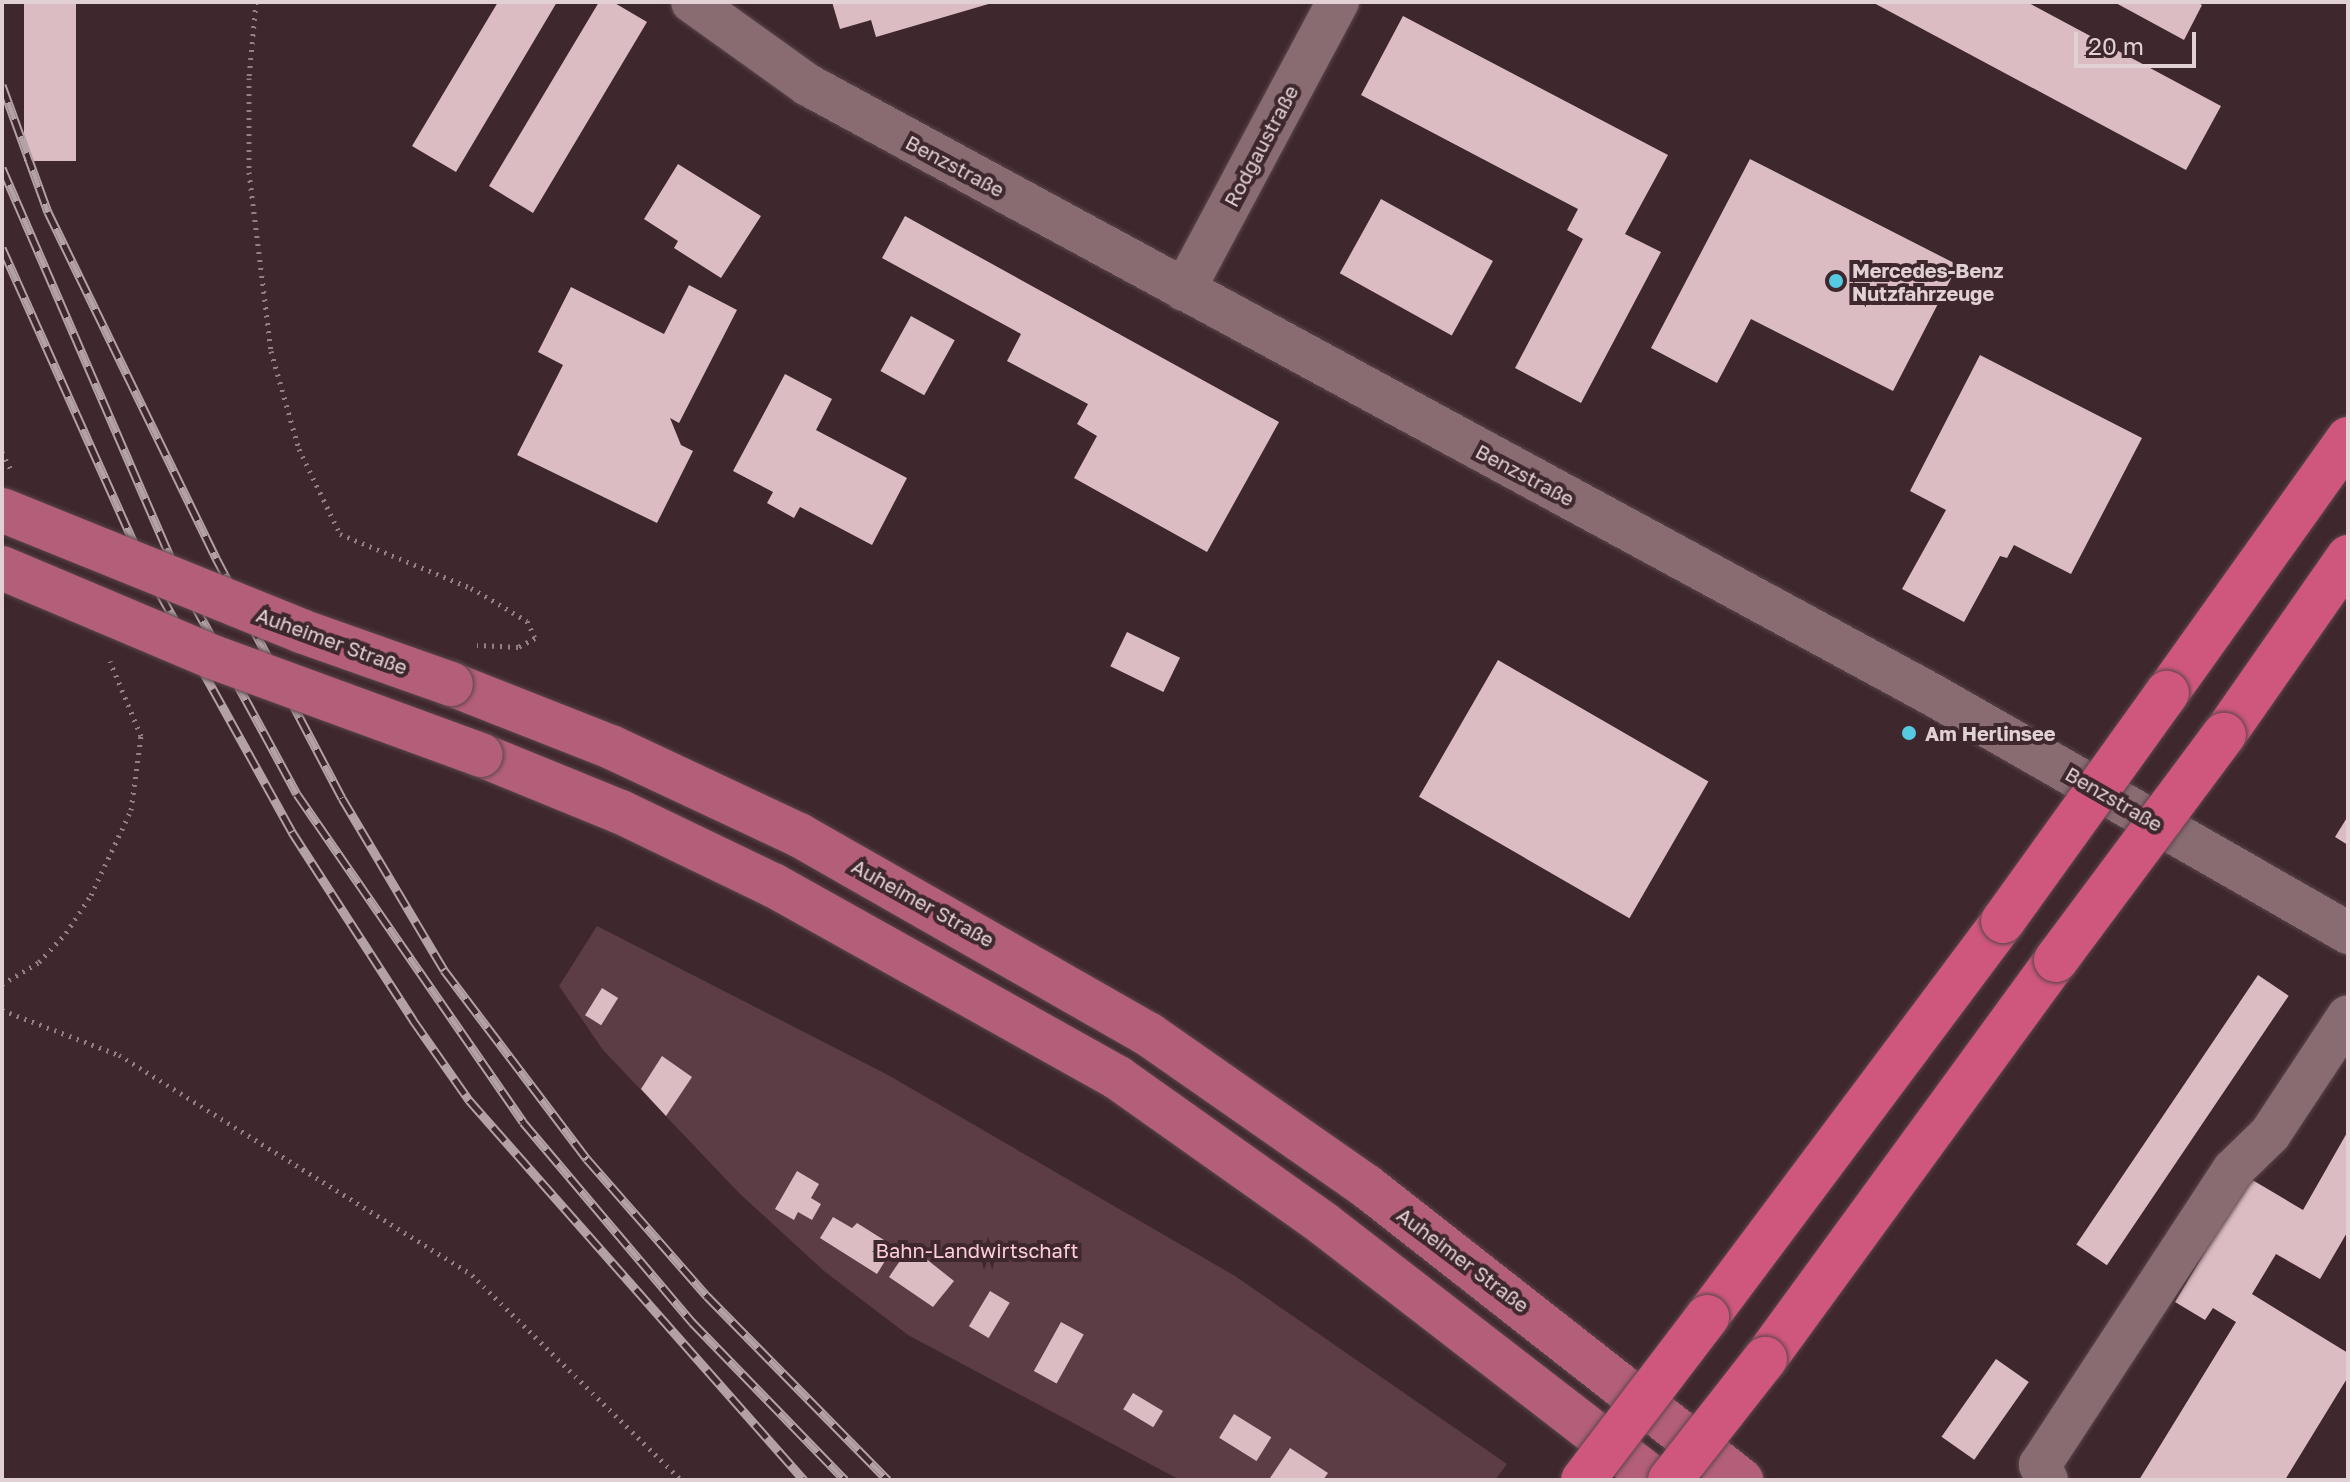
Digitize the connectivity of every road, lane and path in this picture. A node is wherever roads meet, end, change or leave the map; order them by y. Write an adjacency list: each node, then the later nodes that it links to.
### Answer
1 (256, 2): 11 (path)
2 (1338, 2): 4 (street, Rodgaustraße)
3 (698, 8): 4 (street, Benzstraße)
4 (1184, 290): 13 (street, Benzstraße)
5 (2348, 416): 7 (highway)
6 (2, 452): 8 (path)
7 (2338, 454): 18 (highway, bridge)
8 (9, 495): 21 (main road, Auheimer Straße, bridge)
9 (2348, 557): 20 (highway, bridge)
10 (2, 568): 19 (main road, bridge)
11 (468, 644)
12 (108, 658): 14 (path)
13 (2348, 933)
14 (2, 984)
15 (2, 1010): 17 (path)
16 (2348, 1016): 22 (street)
17 (681, 1480)
18 (1583, 1480)
19 (1655, 1480)
20 (1670, 1480)
21 (1741, 1480)
22 (2047, 1480)

